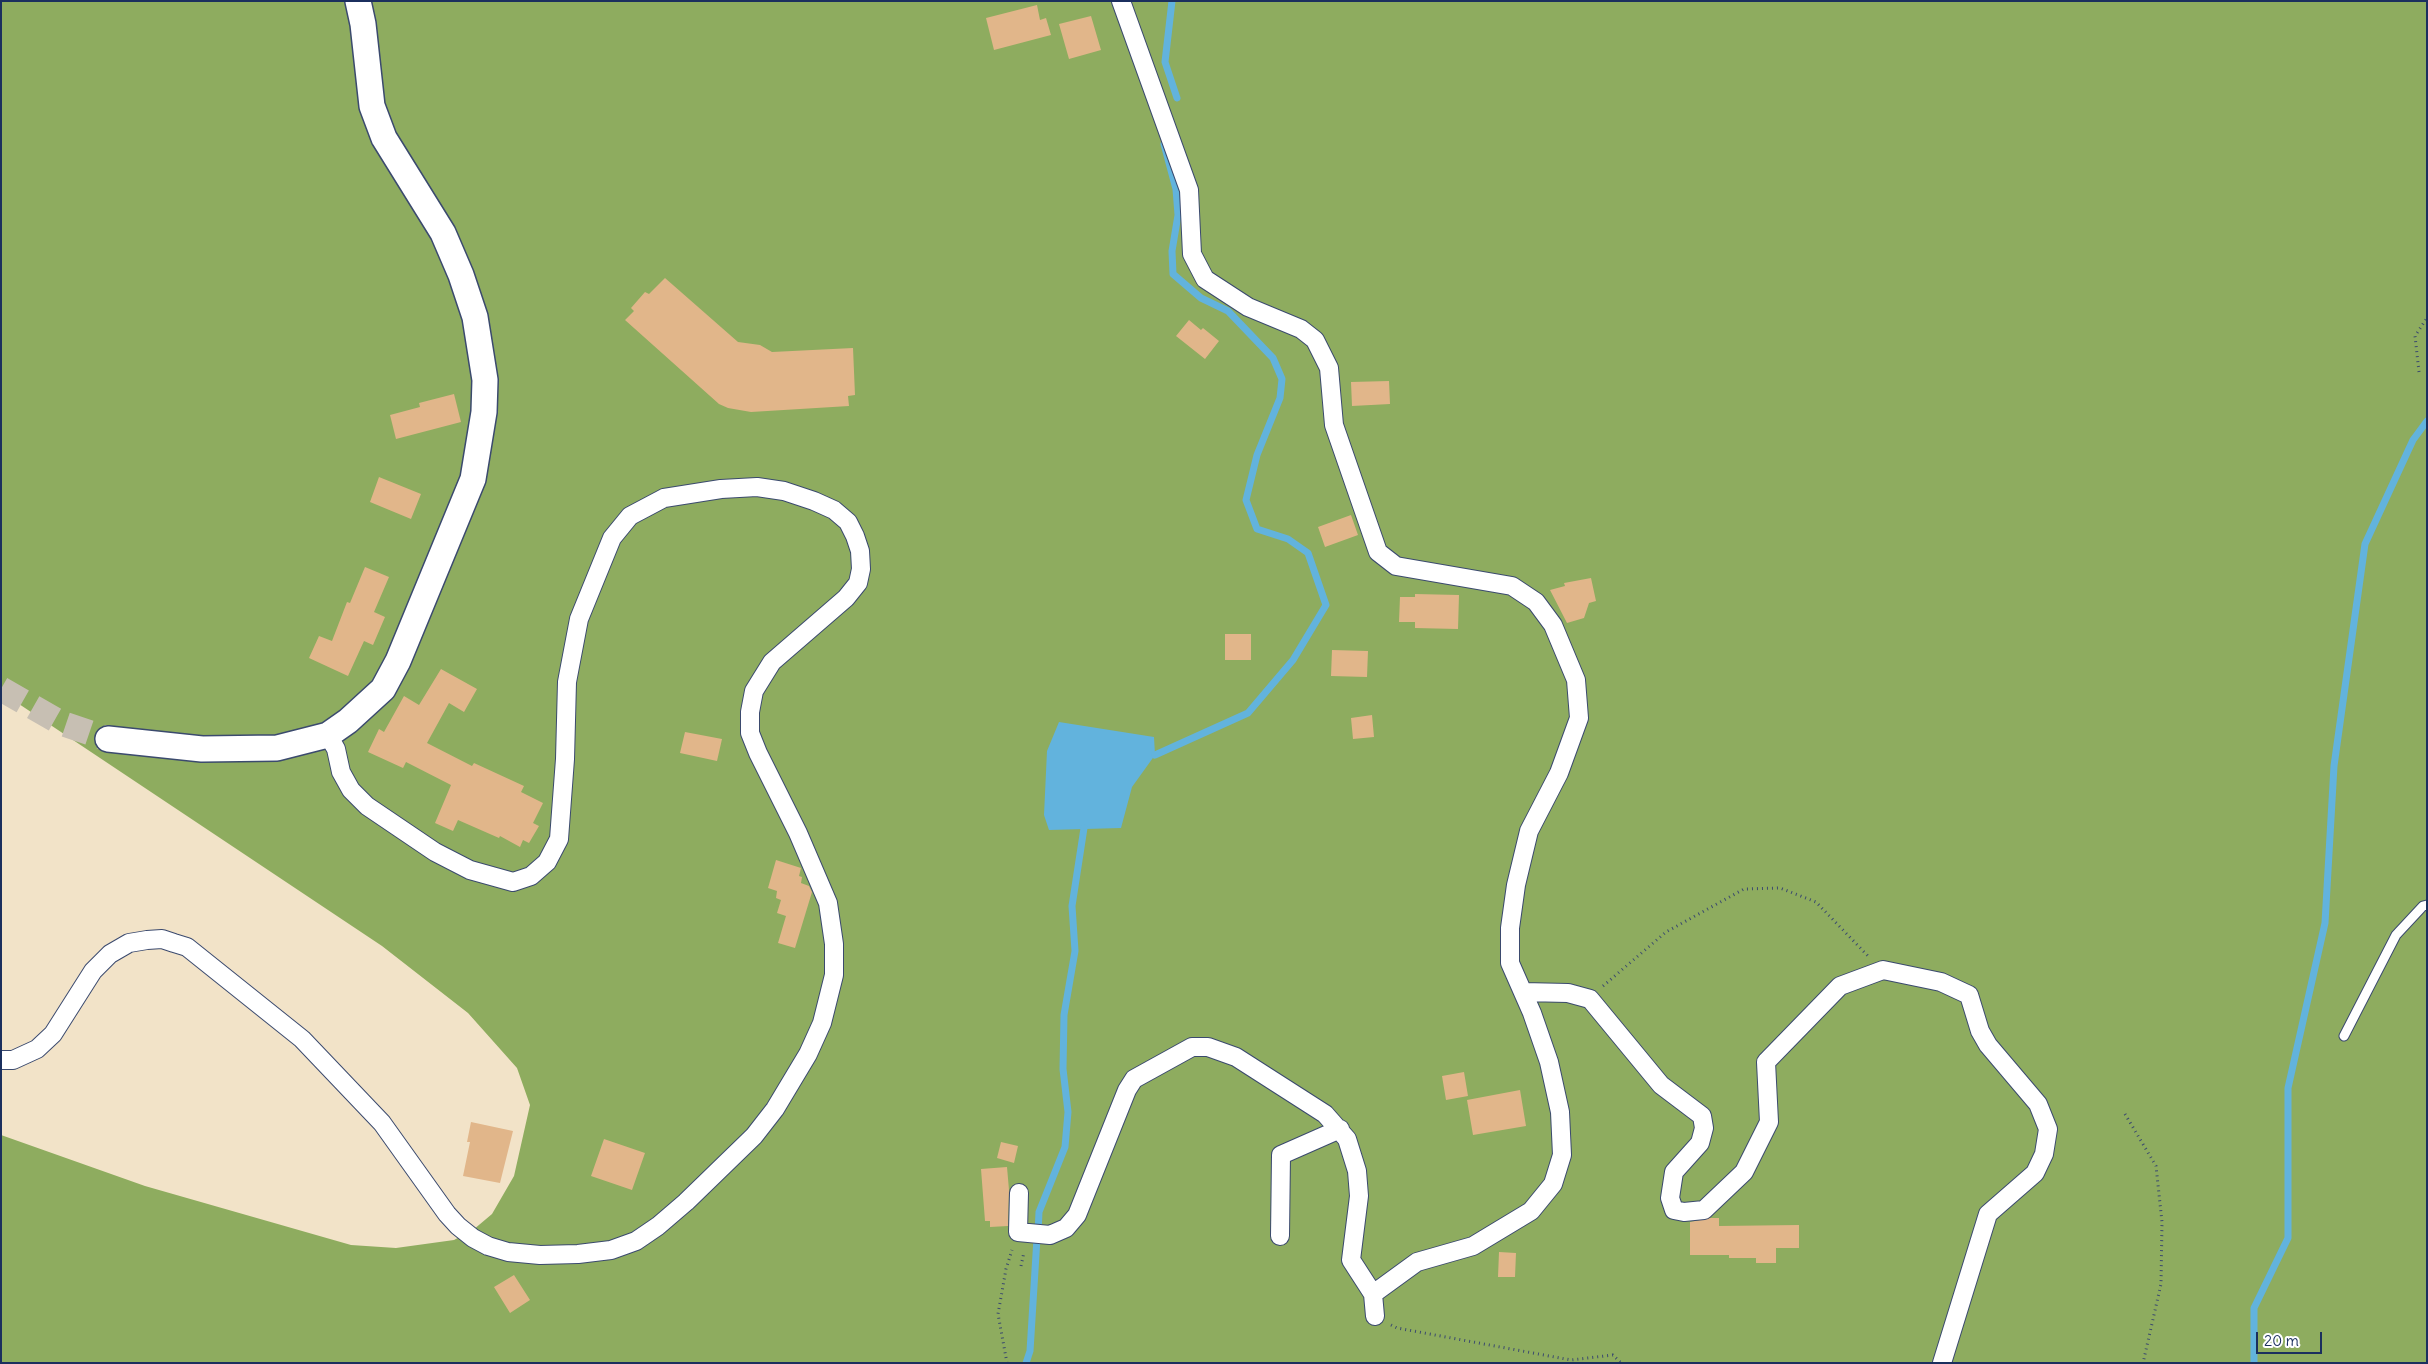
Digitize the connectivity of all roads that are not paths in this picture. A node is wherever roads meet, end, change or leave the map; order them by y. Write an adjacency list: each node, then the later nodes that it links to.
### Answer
1 (358, 1): 3 (street)
2 (1121, 1): 6 (street)
3 (328, 735): 4 (street); 8 (street)
4 (108, 740)
5 (2427, 905): 7 (lane)
6 (1523, 992): 12 (street); 14 (street)
7 (2344, 1036)
8 (1, 1060)
9 (1340, 1129): 10 (street); 11 (street); 12 (street)
10 (1018, 1193)
11 (1280, 1236)
12 (1373, 1294): 13 (street)
13 (1375, 1316)
14 (1942, 1363)

